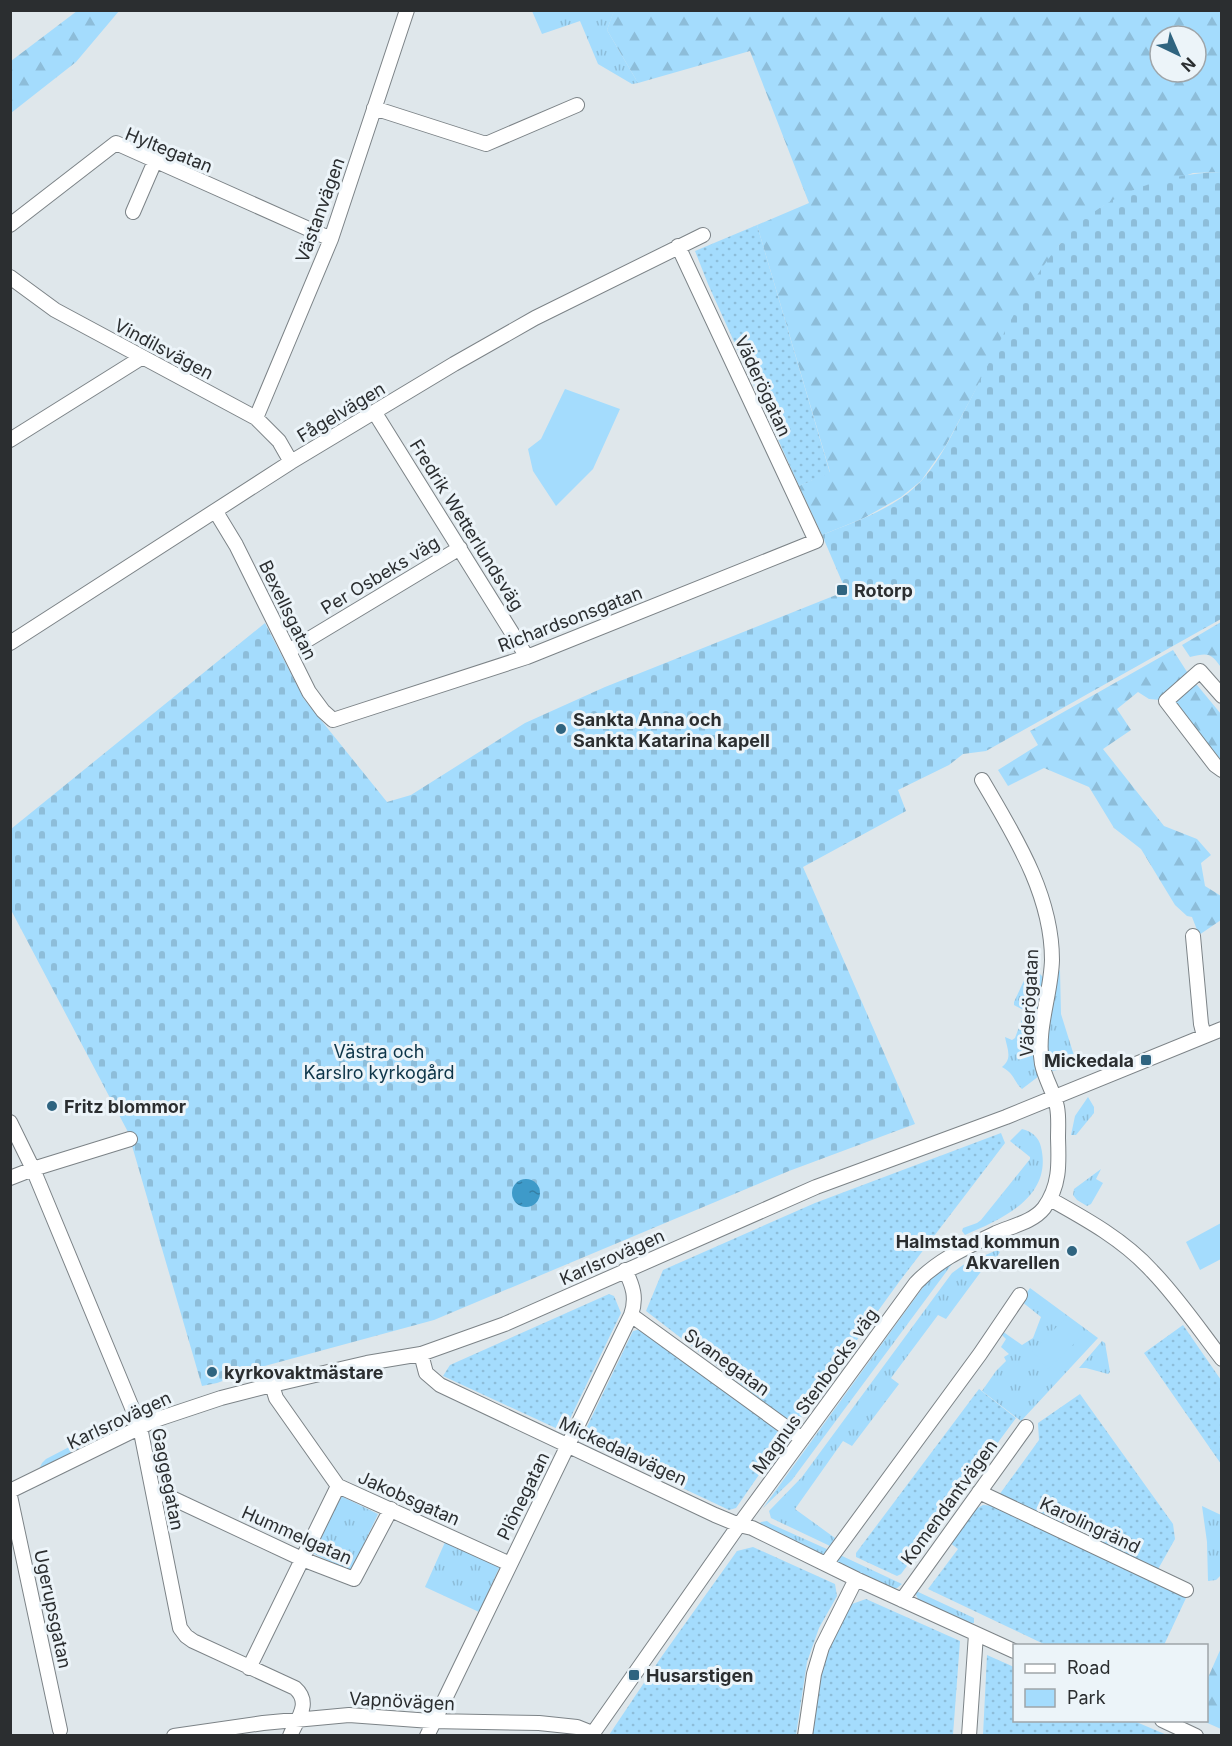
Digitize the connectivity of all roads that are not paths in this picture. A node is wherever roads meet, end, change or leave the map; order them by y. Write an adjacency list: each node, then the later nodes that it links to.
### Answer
1 (405, 11): 3 (street, Västanvägen)
2 (577, 105): 3 (street)
3 (374, 108): 8 (street, Västanvägen)
4 (155, 161): 5 (street); 6 (street, Hyltegatan); 8 (street, Hyltegatan)
5 (133, 212)
6 (10, 225)
7 (703, 235): 9 (street, Fågelvägen)
8 (331, 239): 13 (street, Västanvägen)
9 (678, 246): 12 (street, Fågelvägen); 17 (street, Väderögatan)
10 (10, 277): 11 (street, Vindilsvägen)
11 (141, 358): 13 (street, Vindilsvägen); 14 (street)
12 (375, 412): 15 (street, Fågelvägen); 18 (street, Fredrik Wetterlundsväg)
13 (256, 418): 15 (street, Vindilsvägen)
14 (10, 440)
15 (291, 462): 16 (street, Fågelvägen)
16 (216, 512): 19 (street, Fågelvägen); 20 (street, Bexellsgatan)
17 (816, 541): 21 (street, Richardsonsgatan)
18 (460, 548): 20 (street, Per Osbeks väg); 21 (street, Fredrik Wetterlundsväg)
19 (10, 643)
20 (289, 651): 23 (street, Bexellsgatan)
21 (527, 657): 23 (street, Richardsonsgatan)
22 (1221, 696): 24 (street)
23 (333, 720)
24 (1221, 770)
25 (982, 780): 29 (street, Väderögatan)
26 (1193, 936): 28 (street)
27 (1221, 1029): 28 (street, Karlsrovägen)
28 (1204, 1036): 29 (street, Karlsrovägen)
29 (1054, 1097): 34 (street); 35 (street, Karlsrovägen)
30 (10, 1122): 32 (street, Gaggegatan)
31 (130, 1139): 32 (street)
32 (33, 1169): 33 (street); 41 (street, Gaggegatan)
33 (10, 1178)
34 (1050, 1199): 39 (street); 43 (street, Magnus Stenbocks väg)
35 (625, 1270): 37 (street, Plönegatan); 38 (street, Karlsrovägen)
36 (1020, 1295): 54 (street)
37 (631, 1315): 43 (street, Svanegatan); 44 (street, Plönegatan)
38 (421, 1354): 40 (street, Karlsrovägen); 44 (street, Mickedalavägen)
39 (1221, 1359)
40 (272, 1385): 41 (street, Karlsrovägen); 45 (street, Jakobsgatan)
41 (140, 1427): 46 (street, Karlsrovägen); 47 (street, Gaggegatan)
42 (1026, 1427): 48 (street, Komendantvägen)
43 (802, 1439): 51 (street, Magnus Stenbocks väg)
44 (568, 1445): 51 (street, Mickedalavägen); 53 (street, Plönegatan)
45 (338, 1486): 50 (street, Jakobsgatan); 52 (street)
46 (10, 1491)
47 (153, 1492): 52 (street, Hummelgatan); 60 (street, Gaggegatan)
48 (979, 1492): 56 (street, Karolingränd); 57 (street, Komendantvägen)
49 (10, 1496): 64 (street, Ugerupsgatan)
50 (391, 1509): 52 (street, Hummelgatan); 53 (street, Jakobsgatan)
51 (739, 1525): 54 (street, Mickedalavägen); 65 (street, Magnus Stenbocks väg)
52 (302, 1559): 60 (street)
53 (510, 1564): 62 (street, Plönegatan)
54 (826, 1564): 55 (street, Mickedalavägen)
55 (856, 1579): 57 (street, Mickedalavägen); 69 (street)
56 (1186, 1590)
57 (902, 1600): 58 (street, Mickedalavägen)
58 (976, 1634): 59 (street, Mickedalavägen); 70 (street)
59 (1013, 1651)
60 (249, 1668): 61 (street, Gaggegatan)
61 (297, 1721): 62 (street, Vapnövägen); 66 (street, Vapnövägen); 67 (street)
62 (434, 1721): 65 (street, Vapnövägen); 68 (street, Plönegatan)
63 (1166, 1722): 71 (street)
64 (60, 1730)
65 (591, 1734)
66 (174, 1736)
67 (290, 1736)
68 (427, 1736)
69 (805, 1736)
70 (969, 1736)
71 (1196, 1736)

